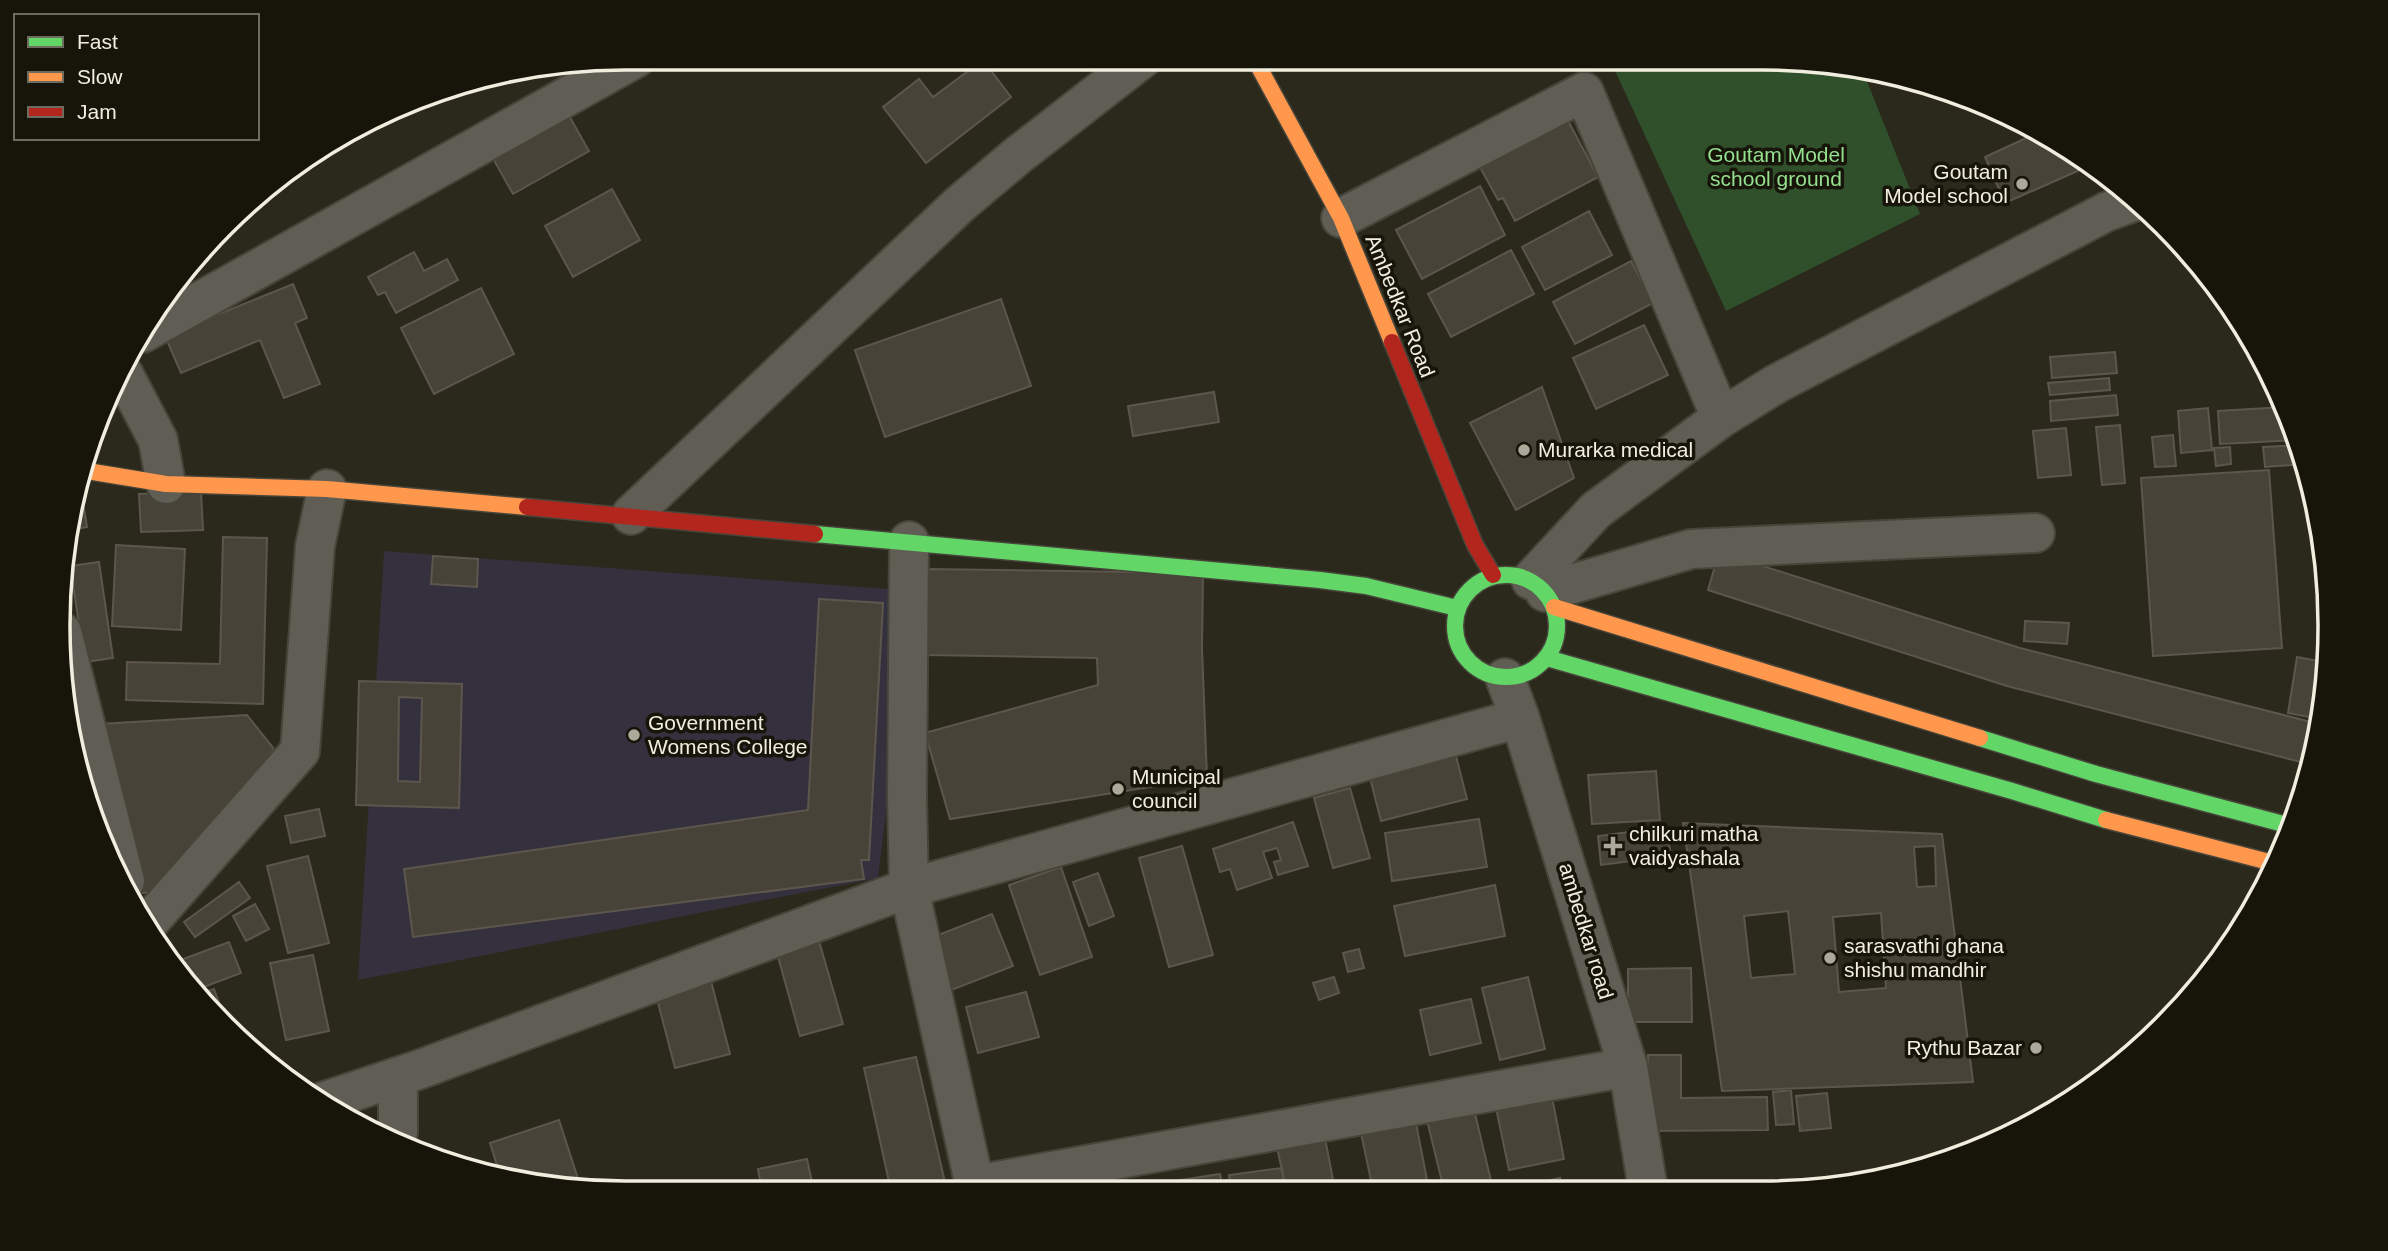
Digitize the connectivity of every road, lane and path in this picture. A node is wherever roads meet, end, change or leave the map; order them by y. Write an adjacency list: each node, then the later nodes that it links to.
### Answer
1 (614, 70): 6 (street)
2 (1128, 70): 12 (street)
3 (1261, 70): 5 (main road, Ambedkar Road)
4 (2125, 205): 8 (street)
5 (1341, 218): 8 (street); 15 (main road, Ambedkar Road)
6 (160, 324)
7 (127, 380): 10 (street)
8 (1721, 418): 16 (street)
9 (92, 472): 10 (main road)
10 (166, 484): 11 (main road)
11 (327, 489): 12 (main road); 26 (street)
12 (631, 515): 14 (main road)
13 (2035, 533): 16 (street)
14 (909, 541): 17 (main road); 25 (street)
15 (1493, 575): 16 (main road); 17 (main road)
16 (1543, 593): 18 (main road); 22 (main road)
17 (1457, 608): 20 (main road)
18 (1547, 658): 20 (main road); 24 (main road)
19 (72, 672): 23 (street)
20 (1506, 678): 21 (street, ambedkar road)
21 (1520, 718): 25 (street); 27 (street, ambedkar road)
22 (2282, 823)
23 (117, 849)
24 (2266, 861)
25 (909, 888): 28 (street); 31 (street)
26 (150, 912)
27 (1628, 1068): 32 (street); 33 (street, ambedkar road)
28 (398, 1077): 29 (street); 30 (street)
29 (334, 1098)
30 (398, 1132)
31 (973, 1181)
32 (1013, 1181)
33 (1647, 1181)

